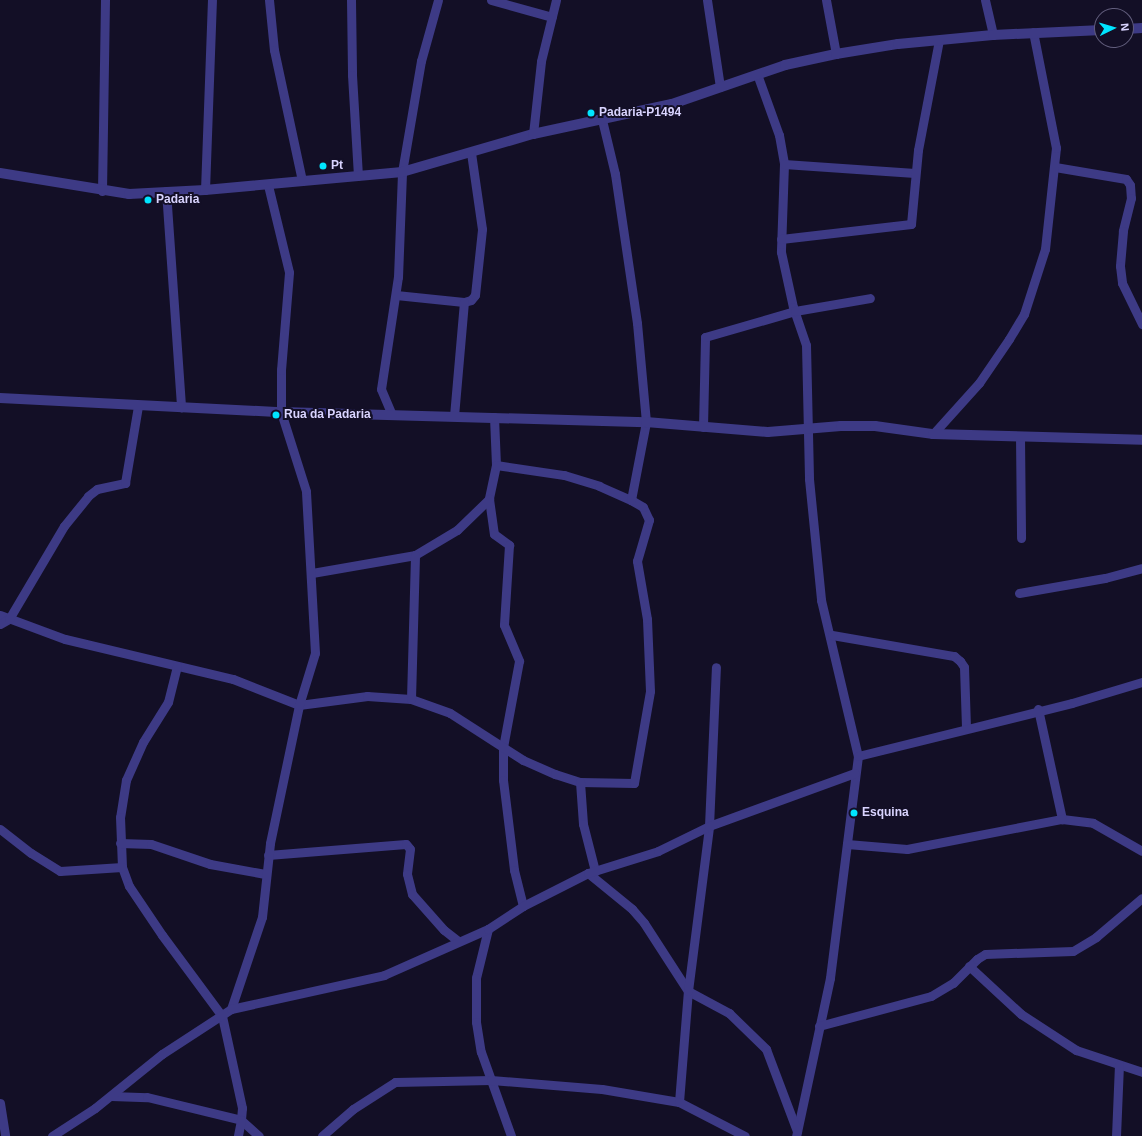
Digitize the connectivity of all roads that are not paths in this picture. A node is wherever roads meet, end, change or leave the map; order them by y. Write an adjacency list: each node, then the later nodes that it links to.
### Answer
1 (105, 0): 32 (street)
2 (212, 0): 30 (street)
3 (269, 0): 28 (street)
4 (351, 0): 27 (street)
5 (438, 0): 24 (street)
6 (492, 0): 11 (street)
7 (556, 0): 11 (street)
8 (707, 0): 18 (street)
9 (826, 0): 16 (street)
10 (985, 0): 14 (street)
11 (552, 17): 20 (street)
12 (1094, 30): 13 (street)
13 (1033, 32): 14 (street); 23 (street)
14 (993, 35): 15 (street)
15 (938, 40): 16 (street); 25 (street)
16 (836, 54): 17 (street)
17 (757, 74): 18 (street); 22 (street)
18 (720, 87): 19 (street)
19 (602, 120): 20 (street); 46 (street)
20 (533, 134): 21 (street)
21 (471, 153): 24 (street); 36 (street)
22 (784, 164): 25 (street); 33 (street)
23 (1055, 167): 38 (street); 49 (street)
24 (402, 172): 27 (street); 34 (street)
25 (915, 173): 33 (street)
26 (0, 174): 32 (street)
27 (358, 176): 28 (street)
28 (302, 181): 29 (street)
29 (268, 185): 30 (street); 42 (street)
30 (205, 190): 31 (street)
31 (166, 191): 32 (street); 41 (street)
32 (102, 192)
33 (781, 239): 37 (street)
34 (396, 295): 36 (street); 43 (street)
35 (870, 298): 37 (street)
36 (464, 302): 44 (street)
37 (795, 311): 47 (street); 48 (street)
38 (1142, 324)
39 (0, 398): 40 (street)
40 (138, 406): 41 (street); 61 (street)
41 (181, 407): 42 (street)
42 (281, 412): 43 (street); 58 (street)
43 (392, 415): 44 (street)
44 (454, 416): 45 (street)
45 (494, 417): 46 (street); 52 (street)
46 (646, 422): 47 (street); 54 (street)
47 (702, 427): 48 (street)
48 (807, 428): 49 (street); 63 (street)
49 (932, 434): 50 (street)
50 (1020, 437): 51 (street); 55 (street)
51 (1142, 440)
52 (496, 465): 53 (street); 54 (street)
53 (489, 498): 56 (street); 71 (street)
54 (631, 500): 74 (street)
55 (1021, 538)
56 (415, 555): 58 (street); 67 (street)
57 (1142, 568): 59 (street)
58 (312, 573): 68 (street)
59 (1019, 593)
60 (0, 615): 61 (street)
61 (9, 619): 62 (street); 64 (street)
62 (0, 624)
63 (832, 635): 70 (street); 72 (street)
64 (177, 666): 68 (street); 78 (street)
65 (716, 667): 76 (street)
66 (1142, 682): 69 (street)
67 (411, 699): 68 (street); 71 (street)
68 (299, 705): 81 (street)
69 (1038, 709): 70 (street); 75 (street)
70 (966, 727): 72 (street)
71 (503, 747): 74 (street); 86 (street)
72 (858, 756): 73 (street)
73 (855, 773): 76 (street); 79 (street)
74 (580, 782): 83 (street)
75 (1062, 819): 79 (street); 80 (street)
76 (709, 826): 83 (street); 90 (street)
77 (0, 829): 82 (street)
78 (120, 843): 82 (street); 84 (street)
79 (847, 844): 93 (street)
80 (1142, 851)
81 (268, 855): 84 (street); 88 (street)
82 (122, 867): 92 (street)
83 (592, 872): 86 (street); 90 (street)
84 (265, 874): 91 (street)
85 (1142, 898): 89 (street)
86 (522, 906): 87 (street)
87 (488, 928): 88 (street); 96 (street)
88 (458, 941): 91 (street)
89 (969, 966): 93 (street); 94 (street)
90 (688, 991): 98 (street); 101 (street)
91 (231, 1009): 92 (street)
92 (222, 1016): 97 (street); 100 (street)
93 (819, 1026): 101 (street)
94 (1119, 1065): 95 (street); 109 (street)
95 (1142, 1072)
96 (491, 1080): 98 (street); 106 (street); 107 (street)
97 (110, 1096): 100 (street); 103 (street)
98 (679, 1102): 108 (street)
99 (0, 1103): 102 (street)
100 (240, 1120): 104 (street); 105 (street)
101 (796, 1134)
102 (5, 1136)
103 (52, 1136)
104 (238, 1136)
105 (259, 1136)
106 (322, 1136)
107 (511, 1136)
108 (745, 1136)
109 (1116, 1136)

